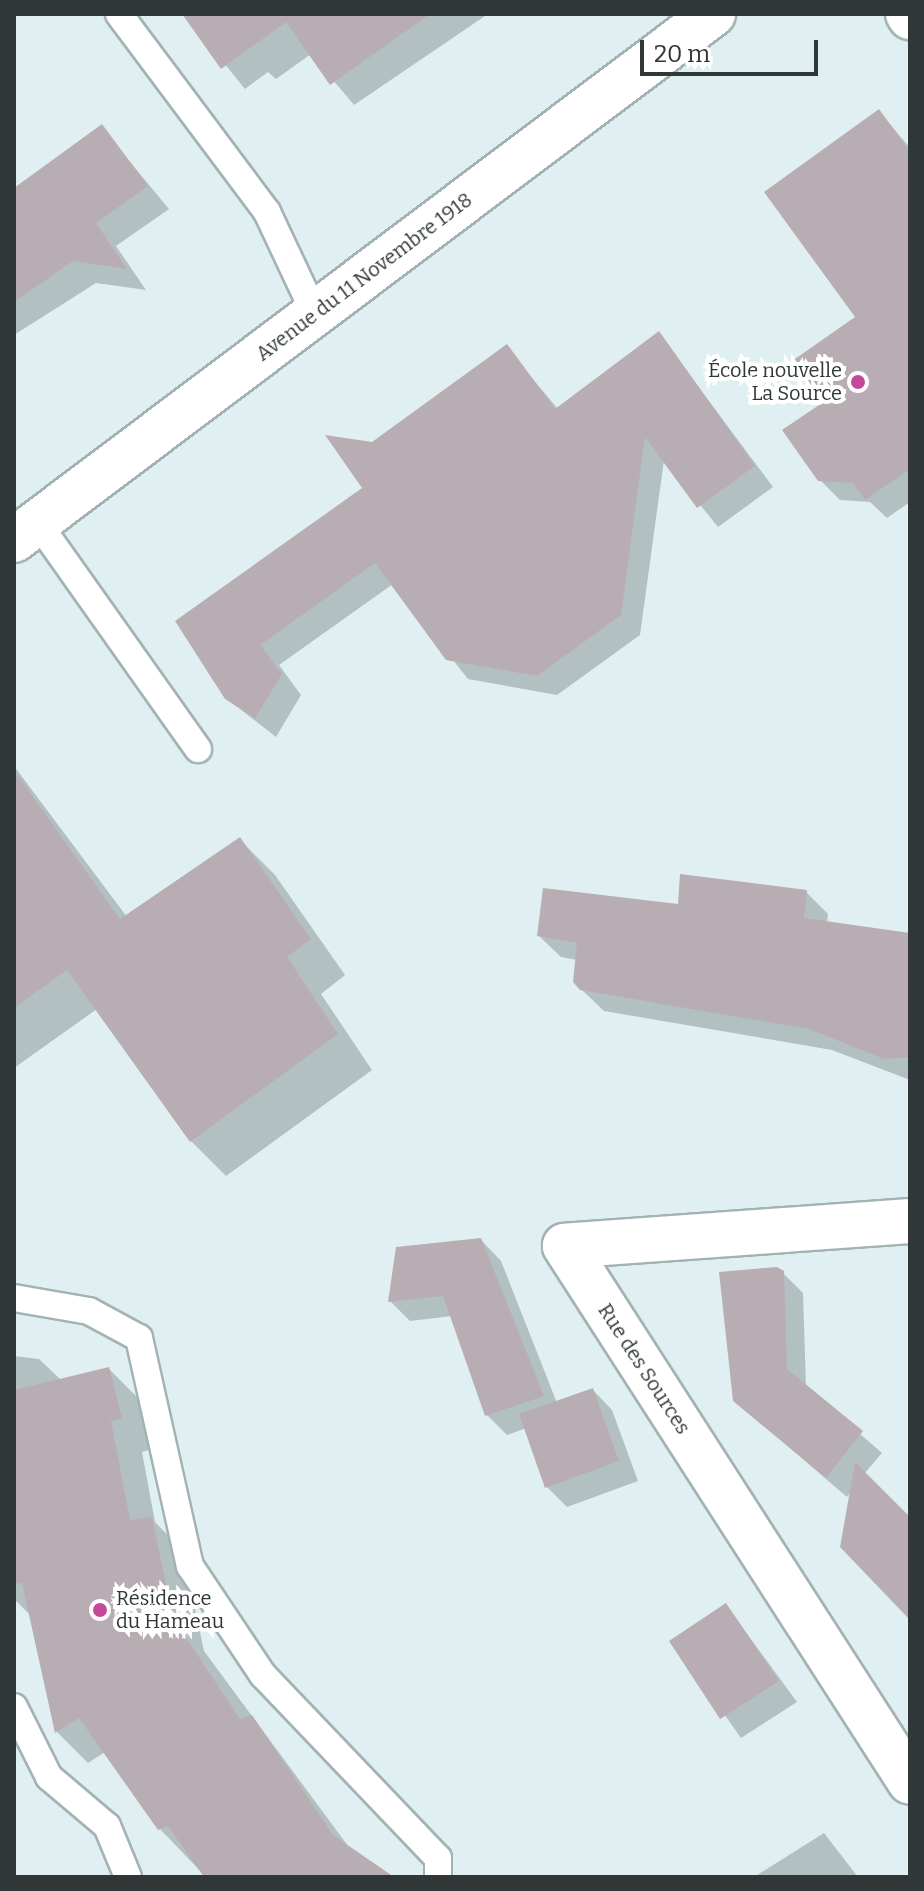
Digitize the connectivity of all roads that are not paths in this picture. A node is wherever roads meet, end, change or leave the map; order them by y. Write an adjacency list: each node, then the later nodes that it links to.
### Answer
1 (119, 14): 3 (lane)
2 (713, 14): 3 (street, Avenue du 11 Novembre 1918)
3 (315, 314): 4 (street, Avenue du 11 Novembre 1918)
4 (26, 532): 5 (lane)
5 (198, 749)
6 (910, 1221): 9 (street, Rue des Sources)
7 (14, 1298): 11 (lane)
8 (14, 1707): 10 (lane)
9 (910, 1782)
10 (128, 1877)
11 (438, 1877)

